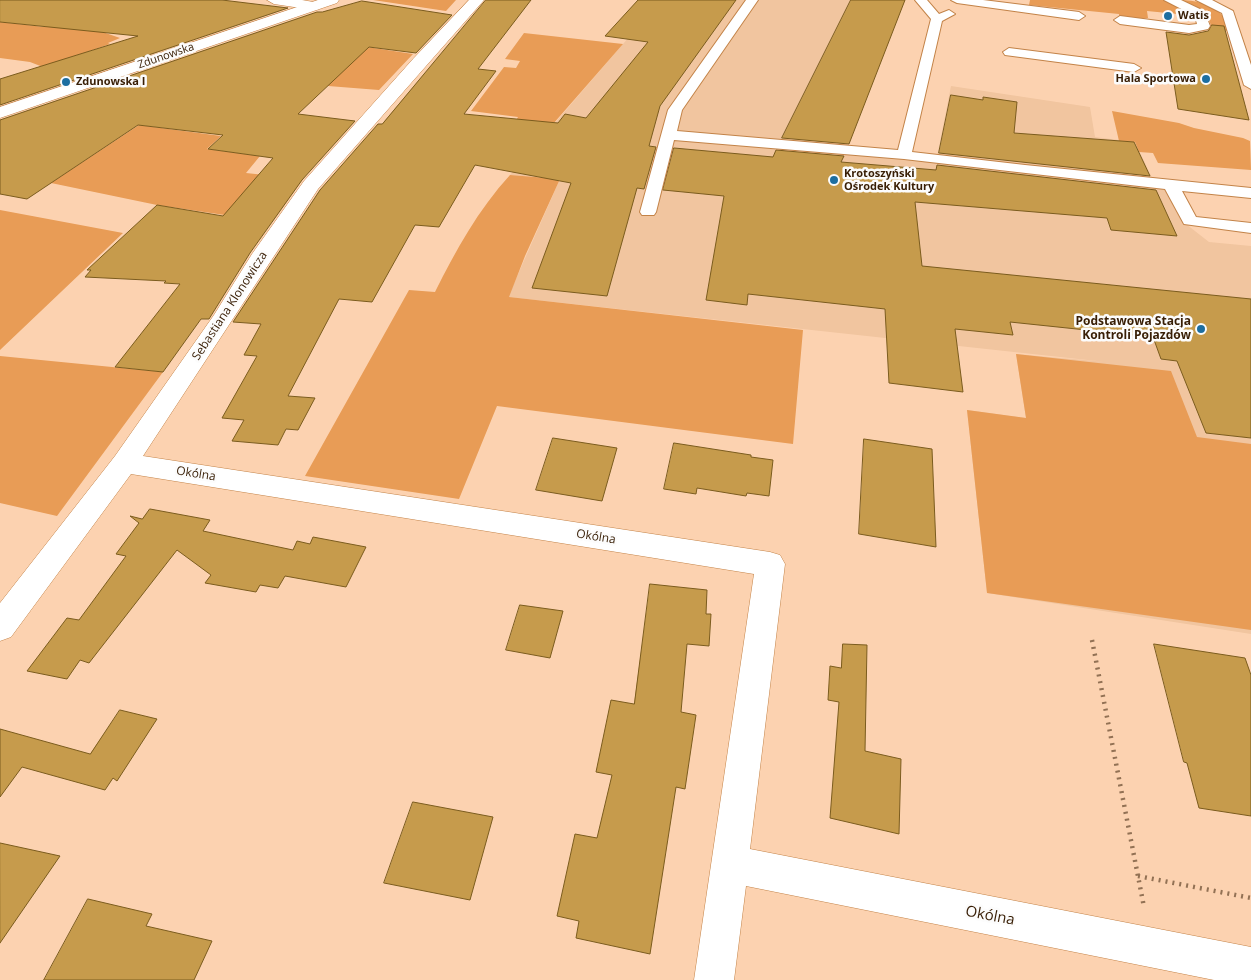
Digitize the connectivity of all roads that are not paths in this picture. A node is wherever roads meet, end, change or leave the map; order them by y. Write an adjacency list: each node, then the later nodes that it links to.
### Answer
1 (274, 0): 11 (street)
2 (332, 0): 11 (street, Zdunowska)
3 (477, 0): 28 (street, Sebastiana Klonowicza)
4 (752, 0): 22 (lane)
5 (921, 0): 15 (lane)
6 (957, 0): 9 (lane)
7 (1170, 0): 16 (lane)
8 (1202, 0): 12 (lane)
9 (978, 2): 10 (lane); 15 (lane)
10 (1013, 3): 13 (lane); 17 (lane)
11 (314, 6): 21 (street, Zdunowska)
12 (1227, 11): 14 (lane); 20 (lane)
13 (1079, 16)
14 (1243, 18)
15 (937, 19): 23 (lane)
16 (1120, 20)
17 (1010, 22)
18 (1010, 52): 19 (lane)
19 (1134, 68)
20 (1251, 85)
21 (0, 113)
22 (668, 135): 23 (lane); 26 (lane)
23 (904, 155): 24 (lane)
24 (1171, 185): 25 (lane); 27 (lane)
25 (1251, 193)
26 (648, 212)
27 (1251, 228)
28 (124, 463): 29 (street, Sebastiana Klonowicza); 30 (street, Okólna)
29 (0, 627)
30 (729, 864): 31 (street, Okólna); 32 (street, Okólna)
31 (1251, 967)
32 (714, 980)

